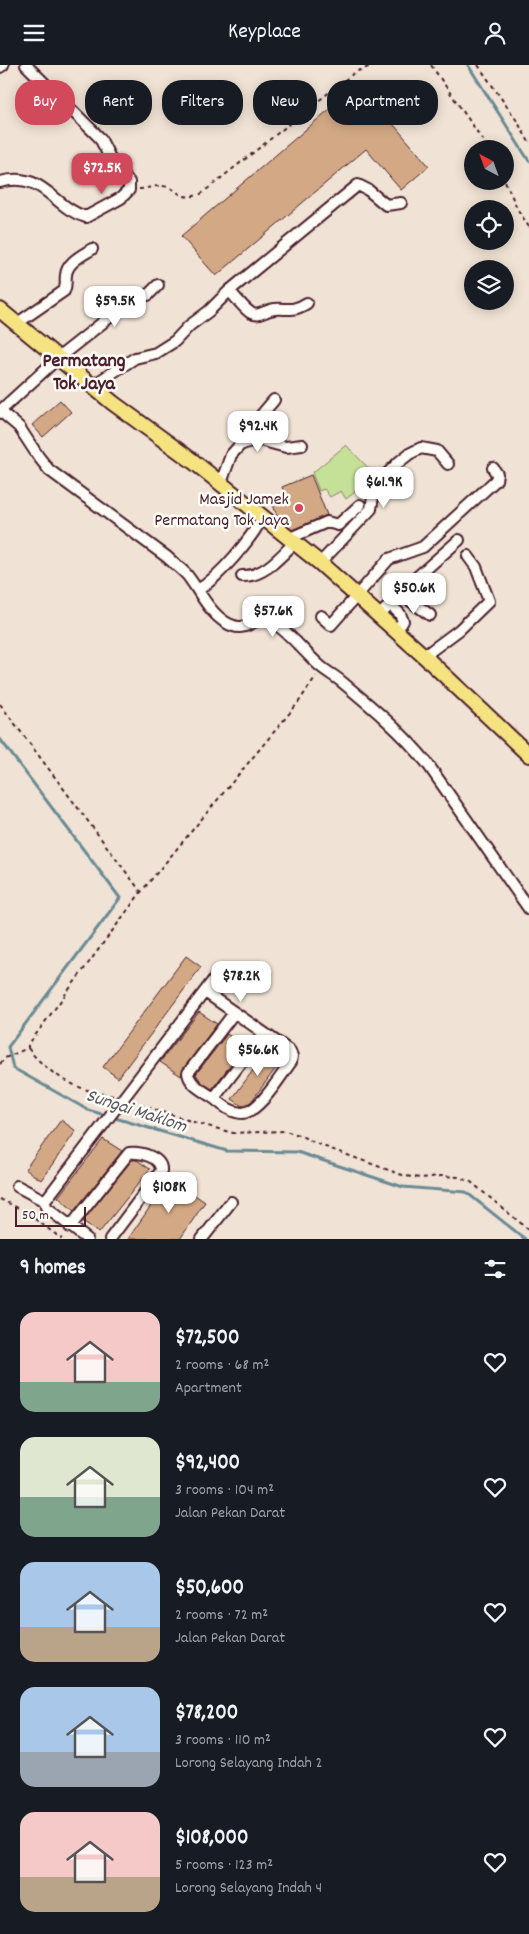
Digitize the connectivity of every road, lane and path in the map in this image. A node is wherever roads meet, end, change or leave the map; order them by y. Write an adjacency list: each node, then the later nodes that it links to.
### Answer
1 (26, 65): 8 (street)
2 (374, 65): 8 (path)
3 (431, 65): 5 (path)
4 (478, 65): 6 (path)
5 (483, 140)
6 (529, 142)
7 (0, 182): 8 (street)
8 (129, 189)
9 (509, 190): 11 (path)
10 (401, 203): 14 (street)
11 (529, 227)
12 (92, 249): 17 (street)
13 (158, 285): 18 (street)
14 (229, 291): 15 (street); 19 (street)
15 (307, 303)
16 (0, 310): 17 (main road)
17 (16, 324): 18 (main road)
18 (58, 358): 19 (main road); 33 (street)
19 (92, 386): 25 (main road)
20 (274, 400): 21 (street)
21 (240, 445): 22 (street); 25 (street)
22 (302, 445)
23 (448, 465): 31 (street)
24 (493, 468): 35 (street)
25 (221, 483): 27 (main road)
26 (360, 505): 28 (street)
27 (262, 516): 28 (main road); 33 (street)
28 (293, 540): 31 (main road); 32 (street)
29 (459, 540): 34 (street)
30 (468, 556): 41 (street)
31 (320, 563): 35 (main road)
32 (242, 576)
33 (198, 590): 42 (street)
34 (401, 594): 36 (street); 38 (street)
35 (356, 597): 37 (main road); 39 (street)
36 (390, 605): 37 (street); 40 (street)
37 (378, 615): 40 (main road)
38 (430, 615)
39 (321, 616)
40 (396, 632): 41 (main road)
41 (424, 656): 44 (main road)
42 (320, 666): 45 (path); 46 (street)
43 (0, 704): 45 (path)
44 (529, 755)
45 (141, 892): 51 (path)
46 (529, 909)
47 (215, 978): 48 (street)
48 (205, 992): 49 (street); 54 (street)
49 (234, 1013): 50 (street); 53 (street)
50 (264, 1033): 53 (street); 53 (street)
51 (28, 1048): 52 (path); 54 (path)
52 (0, 1064)
53 (214, 1098)
54 (122, 1101): 57 (street); 60 (path)
55 (17, 1186): 57 (street)
56 (0, 1199): 61 (path)
57 (45, 1201): 59 (street)
58 (231, 1202): 64 (street)
59 (70, 1227): 62 (street); 63 (street)
60 (529, 1230)
61 (62, 1239)
62 (88, 1239)
63 (110, 1239)
64 (202, 1239)

